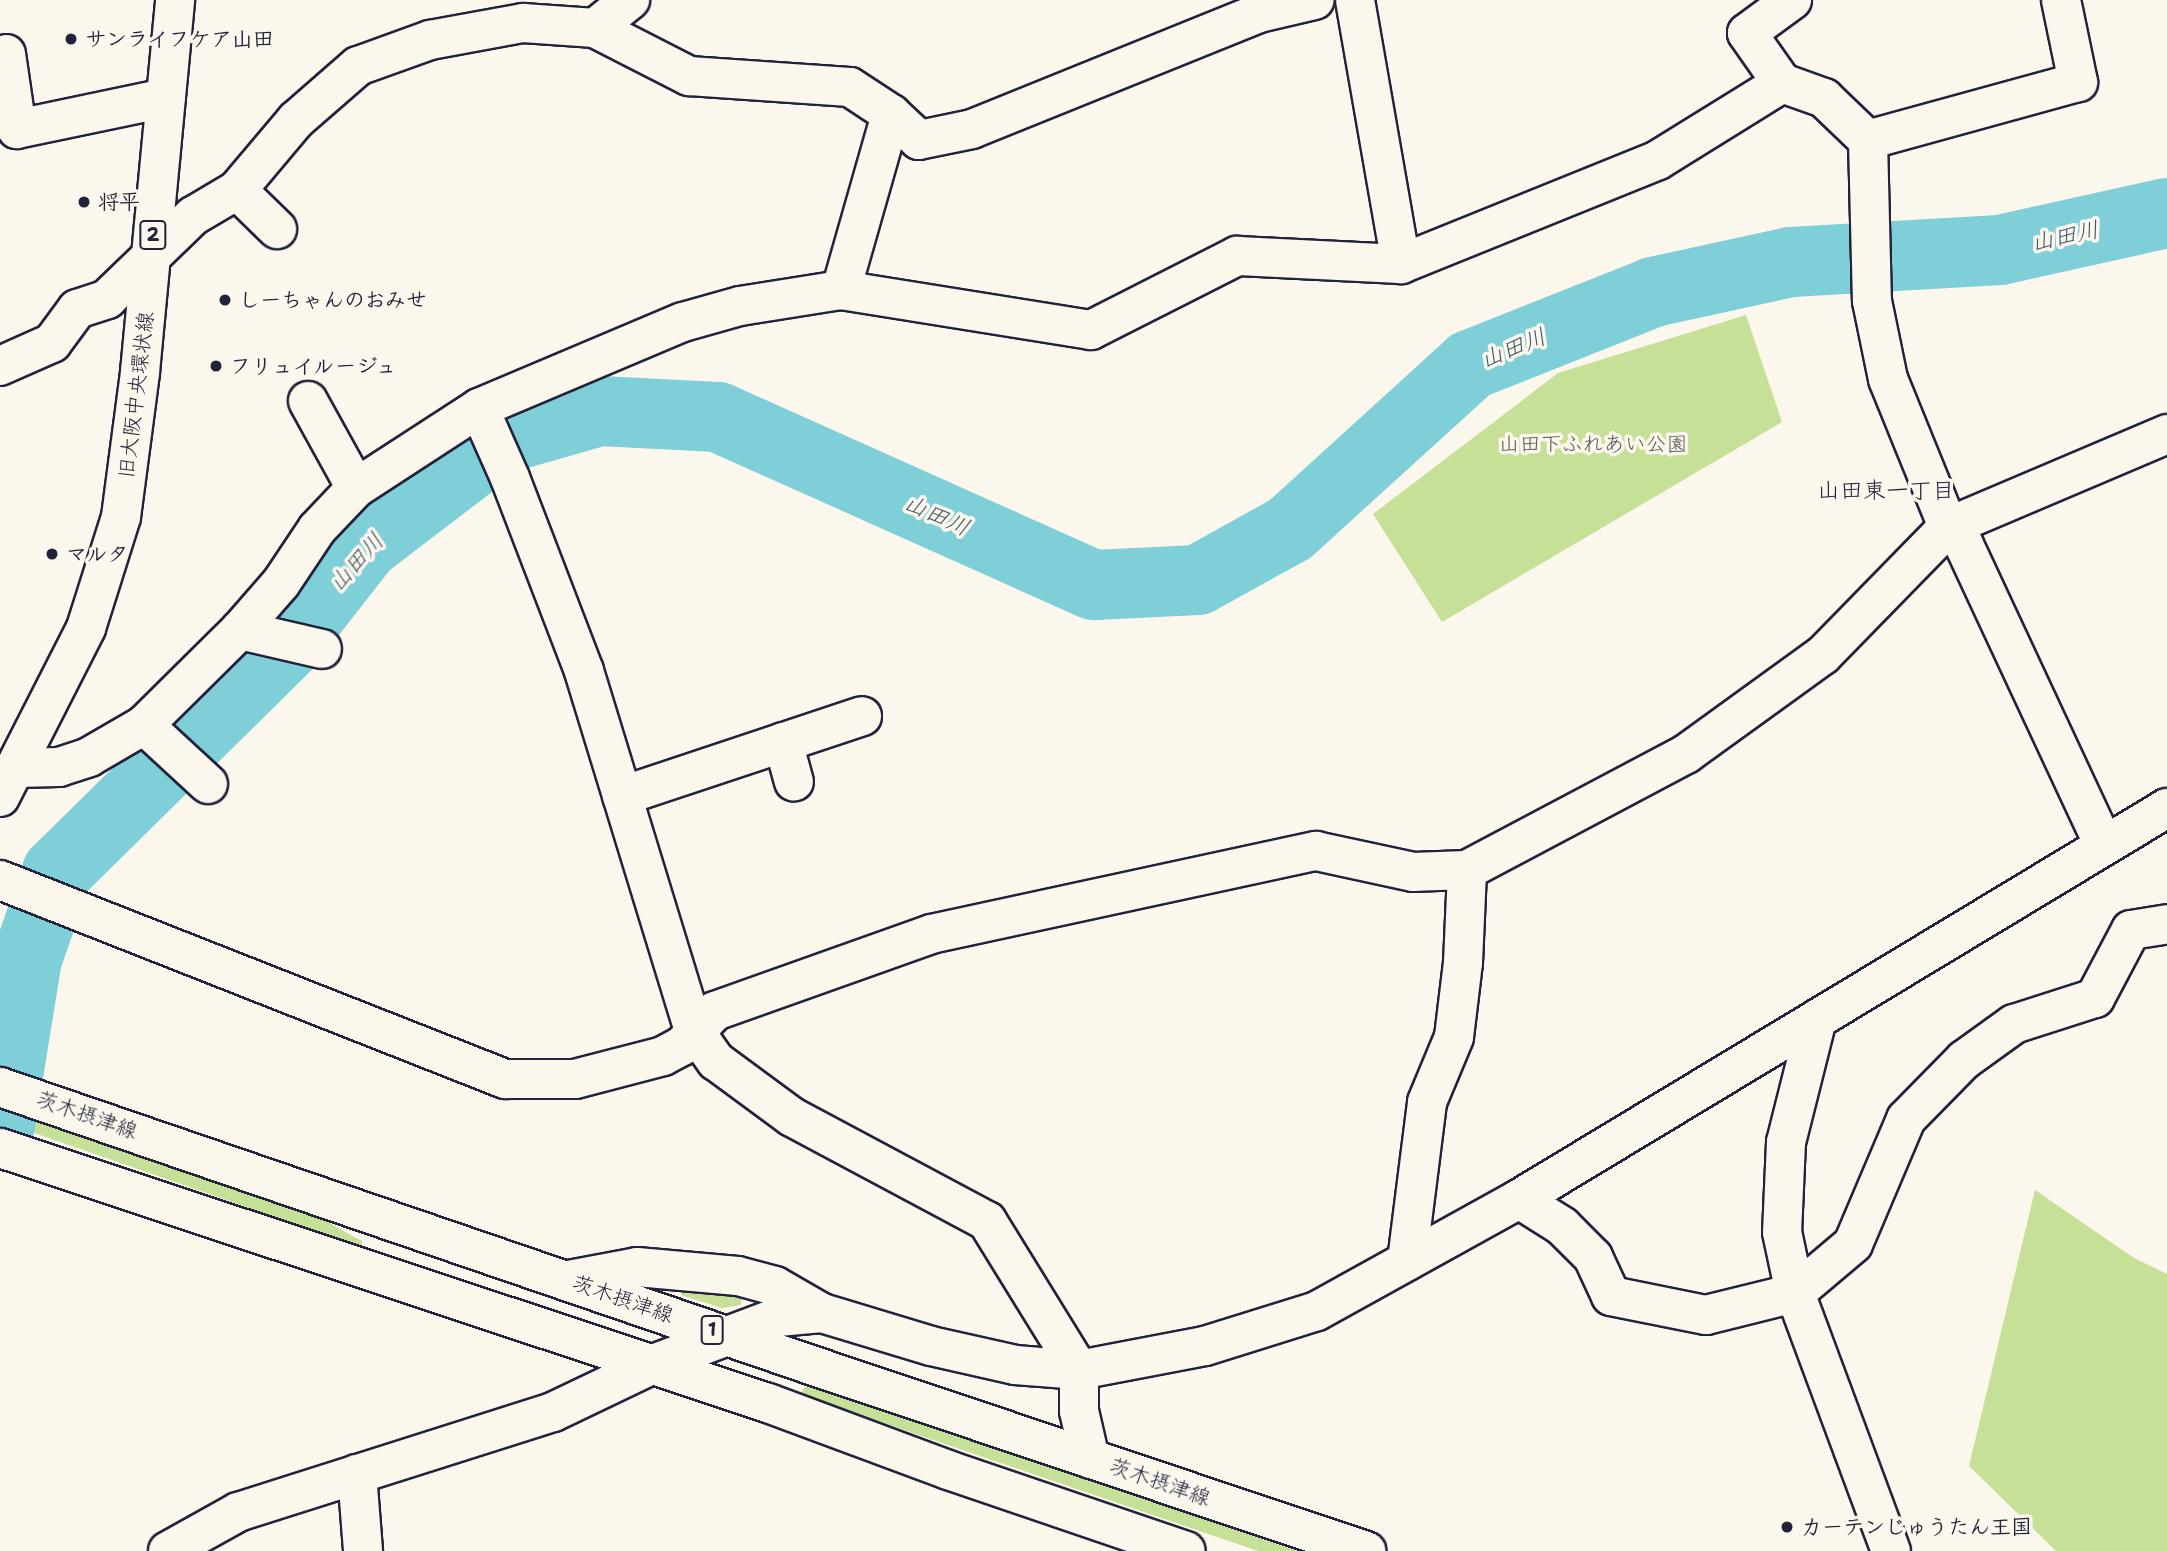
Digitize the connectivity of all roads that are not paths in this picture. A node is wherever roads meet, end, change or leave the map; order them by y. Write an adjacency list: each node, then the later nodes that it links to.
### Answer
1 (175, 0): 10 (street, 旧大阪中央環状線 / 2)
2 (630, 0): 7 (street)
3 (1315, 0): 11 (street)
4 (1355, 0): 16 (street)
5 (1792, 0): 9 (street)
6 (2061, 0): 12 (street)
7 (595, 28): 11 (street); 13 (street)
8 (6, 54): 10 (street)
9 (1782, 83): 12 (street); 16 (street)
10 (166, 98): 15 (street, 旧大阪中央環状線 / 2)
11 (891, 114): 17 (street)
12 (1868, 140): 23 (street)
13 (237, 190): 14 (street); 15 (street)
14 (277, 229)
15 (150, 260): 18 (street); 30 (street, 旧大阪中央環状線 / 2)
16 (1401, 264): 17 (street)
17 (841, 290): 20 (street)
18 (0, 366)
19 (308, 401): 22 (street)
20 (480, 408): 22 (street); 32 (street)
21 (2167, 434): 23 (street)
22 (356, 488): 24 (street)
23 (1948, 527): 34 (street); 35 (street)
24 (240, 630): 25 (street); 27 (street)
25 (321, 649)
26 (862, 716): 28 (street)
27 (144, 725): 30 (street); 31 (street)
28 (783, 742): 29 (street); 32 (street)
29 (794, 782)
30 (5, 784)
31 (208, 785)
32 (621, 796): 39 (street)
33 (2167, 808): 34 (street)
34 (2104, 845): 38 (street)
35 (1467, 870): 39 (street); 43 (street)
36 (8, 882): 39 (street)
37 (2167, 924): 45 (street)
38 (1817, 1019): 42 (street); 45 (street)
39 (694, 1030): 49 (street)
40 (0, 1087): 44 (street, 茨木摂津線 / 1)
41 (0, 1148): 48 (street)
42 (1519, 1199): 43 (street); 45 (street)
43 (1407, 1261): 49 (street)
44 (569, 1280): 46 (street); 47 (street, 茨木摂津線 / 1)
45 (1794, 1293): 56 (street)
46 (822, 1313): 47 (street); 49 (street)
47 (727, 1336): 48 (street); 50 (street, 茨木摂津線 / 1)
48 (653, 1364): 51 (street); 54 (street)
49 (1079, 1370): 50 (street)
50 (1090, 1459): 55 (street, 茨木摂津線 / 1)
51 (356, 1475): 52 (street); 53 (street)
52 (168, 1551)
53 (363, 1551)
54 (1186, 1551)
55 (1366, 1551)
56 (1891, 1551)

